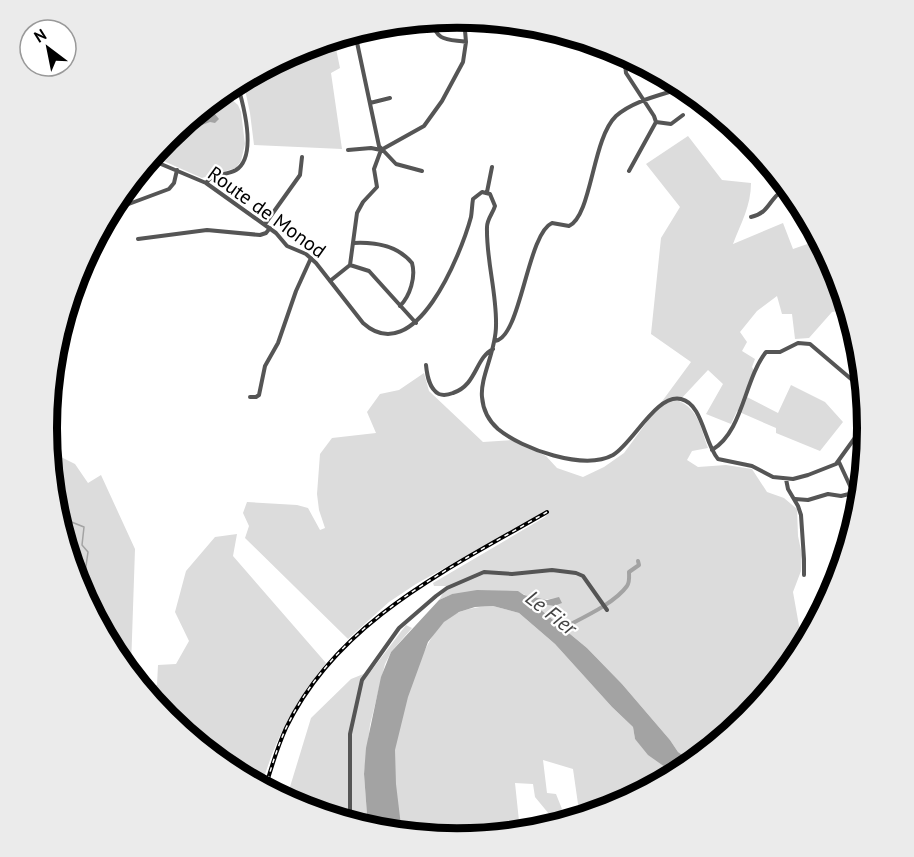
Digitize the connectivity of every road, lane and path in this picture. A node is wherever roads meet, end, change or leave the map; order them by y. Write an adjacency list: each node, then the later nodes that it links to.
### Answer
1 (465, 28): 4 (street)
2 (433, 29): 4 (street)
3 (357, 41): 10 (street)
4 (466, 42): 14 (street)
5 (625, 68): 9 (street)
6 (672, 91): 9 (street)
7 (239, 93): 21 (street)
8 (390, 98): 10 (street)
9 (644, 100): 12 (street); 35 (street)
10 (370, 103): 14 (street)
11 (683, 115): 12 (street)
12 (656, 122): 20 (street)
13 (348, 150): 14 (street)
14 (381, 150): 19 (street); 29 (street)
15 (302, 157): 26 (street)
16 (158, 163): 18 (street, Route de Monod)
17 (492, 167): 22 (street)
18 (177, 170): 21 (street, Route de Monod); 24 (street)
19 (422, 171)
20 (629, 171)
21 (206, 183): 26 (street, Route de Monod)
22 (487, 192): 34 (street); 35 (street)
23 (780, 193): 25 (street)
24 (124, 206)
25 (751, 217)
26 (265, 224): 27 (street, Route de Monod)
27 (270, 228): 28 (street); 30 (street, Route de Monod)
28 (138, 239)
29 (354, 243): 31 (street); 33 (street)
30 (311, 258): 32 (street, Route de Monod); 39 (street)
31 (350, 266): 32 (street); 33 (street)
32 (330, 281): 34 (street, Route de Monod)
33 (400, 306): 34 (street)
34 (416, 323)
35 (495, 341): 36 (street)
36 (494, 349): 37 (street); 41 (street)
37 (426, 365)
38 (854, 382): 41 (street)
39 (250, 397)
40 (857, 436): 42 (street)
41 (712, 450): 43 (street)
42 (838, 462): 43 (street); 44 (street)
43 (786, 479): 44 (street)
44 (795, 500): 45 (street)
45 (804, 575)
46 (604, 607): 47 (street)
47 (350, 814)

